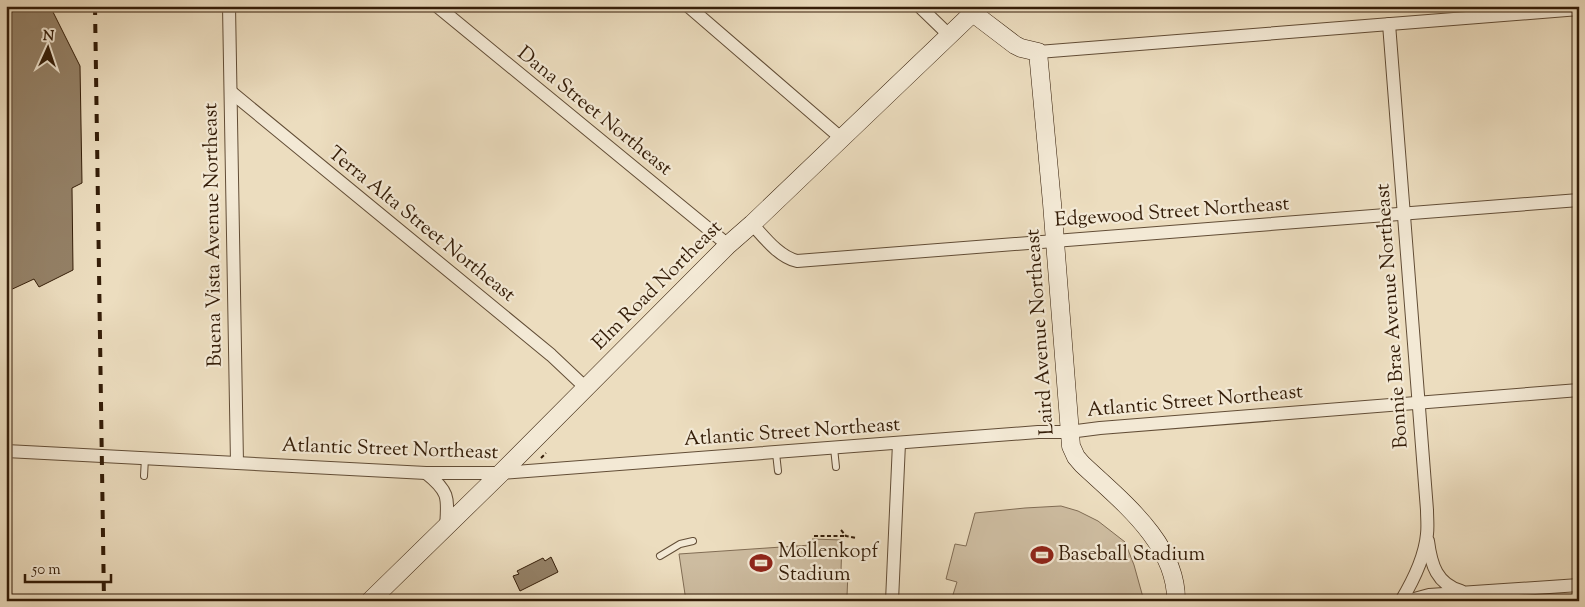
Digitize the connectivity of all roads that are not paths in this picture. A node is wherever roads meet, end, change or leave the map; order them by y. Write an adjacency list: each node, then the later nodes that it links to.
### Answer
1 (229, 6): 10 (street, Buena Vista Avenue Northeast)
2 (437, 6): 16 (street, Dana Street Northeast)
3 (688, 6): 11 (street)
4 (919, 6): 8 (street)
5 (1579, 9): 7 (street)
6 (976, 10): 8 (main road, Elm Road Northeast); 9 (main road)
7 (1390, 24): 9 (street); 13 (street, Bonnie Brae Avenue Northeast)
8 (948, 35): 11 (main road, Elm Road Northeast)
9 (1038, 52): 15 (main road, Laird Avenue Northeast)
10 (231, 92): 17 (street, Terra Alta Street Northeast); 26 (street, Buena Vista Avenue Northeast)
11 (841, 138): 14 (main road, Elm Road Northeast)
12 (1579, 200): 13 (street, Edgewood Street Northeast)
13 (1404, 214): 15 (street, Edgewood Street Northeast); 19 (street, Bonnie Brae Avenue Northeast)
14 (752, 224): 15 (street, Edgewood Street Northeast); 16 (main road, Elm Road Northeast)
15 (1055, 241): 20 (main road, Laird Avenue Northeast)
16 (728, 245): 17 (main road, Elm Road Northeast)
17 (586, 388): 30 (main road, Elm Road Northeast)
18 (1579, 390): 19 (street, Atlantic Street Northeast)
19 (1419, 403): 20 (street, Atlantic Street Northeast); 33 (street, Bonnie Brae Avenue Northeast)
20 (1069, 432): 21 (street, Atlantic Street Northeast); 41 (main road, Laird Avenue Northeast)
21 (899, 443): 22 (street, Atlantic Street Northeast); 40 (street)
22 (834, 448): 24 (street, Atlantic Street Northeast); 27 (lane)
23 (6, 451): 25 (street, Atlantic Street Northeast)
24 (776, 453): 28 (lane); 30 (street, Atlantic Street Northeast)
25 (145, 458): 26 (street, Atlantic Street Northeast); 31 (lane)
26 (236, 463): 29 (street, Atlantic Street Northeast)
27 (836, 466)
28 (778, 471)
29 (426, 473): 30 (street, Atlantic Street Northeast); 32 (street)
30 (500, 473): 32 (main road, Elm Road Northeast)
31 (144, 476)
32 (446, 527): 39 (main road, Elm Road Northeast)
33 (1427, 534): 37 (street); 42 (street, Bonnie Brae Avenue Northeast)
34 (693, 541): 35 (lane)
35 (660, 556)
36 (1579, 585): 38 (street)
37 (1464, 592): 38 (street); 43 (street)
38 (1544, 594)
39 (370, 601)
40 (892, 601)
41 (1176, 601)
42 (1401, 601)
43 (1407, 601)

